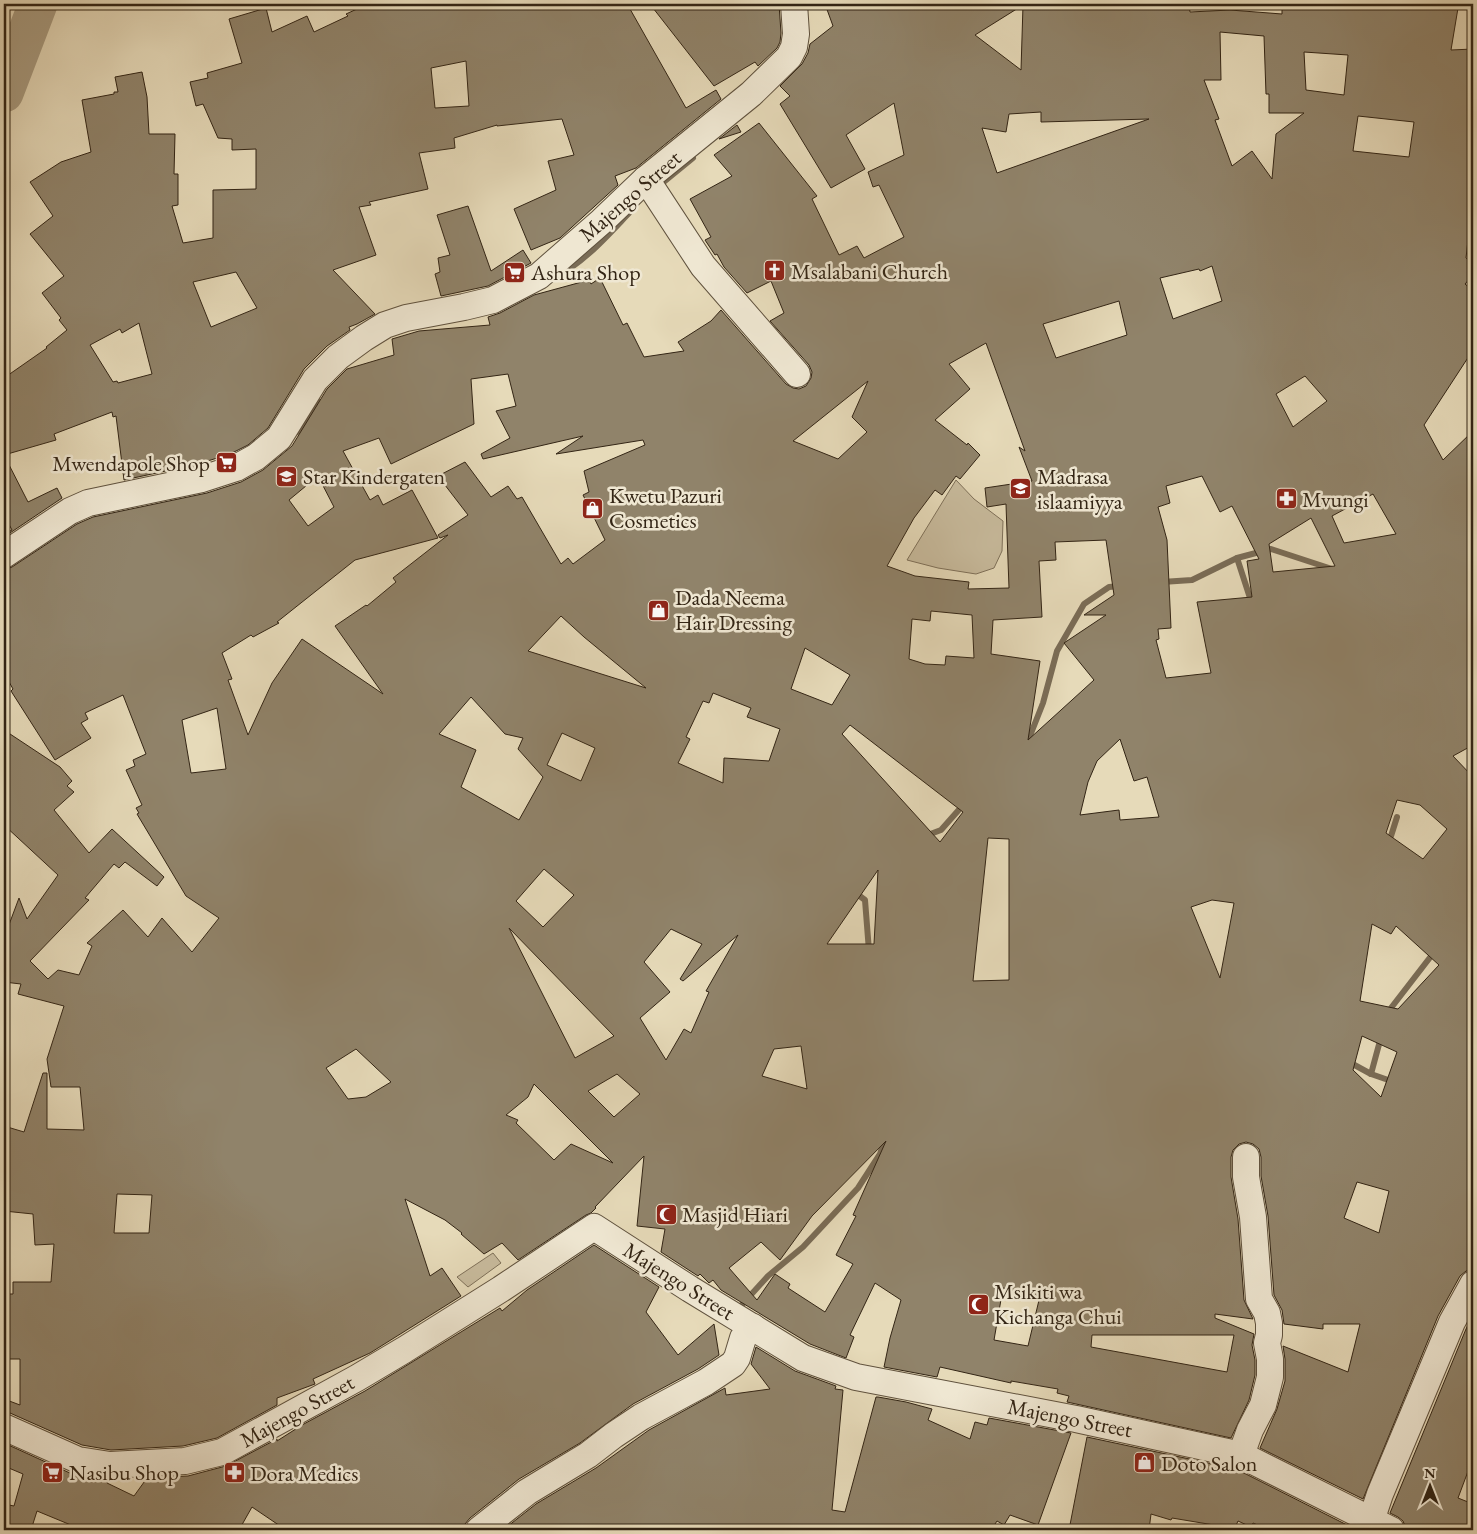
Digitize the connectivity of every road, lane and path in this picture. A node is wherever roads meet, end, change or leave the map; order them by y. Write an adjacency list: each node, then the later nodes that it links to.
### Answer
1 (794, 4): 2 (street, Majengo Street)
2 (646, 178): 3 (street); 4 (street, Majengo Street)
3 (797, 374)
4 (4, 555)
5 (1246, 1157): 9 (street)
6 (1473, 1284): 10 (street)
7 (753, 1327): 8 (street, Majengo Street); 9 (street, Majengo Street); 11 (street)
8 (4, 1427)
9 (1241, 1455): 10 (street, Majengo Street)
10 (1381, 1525)
11 (479, 1530)

